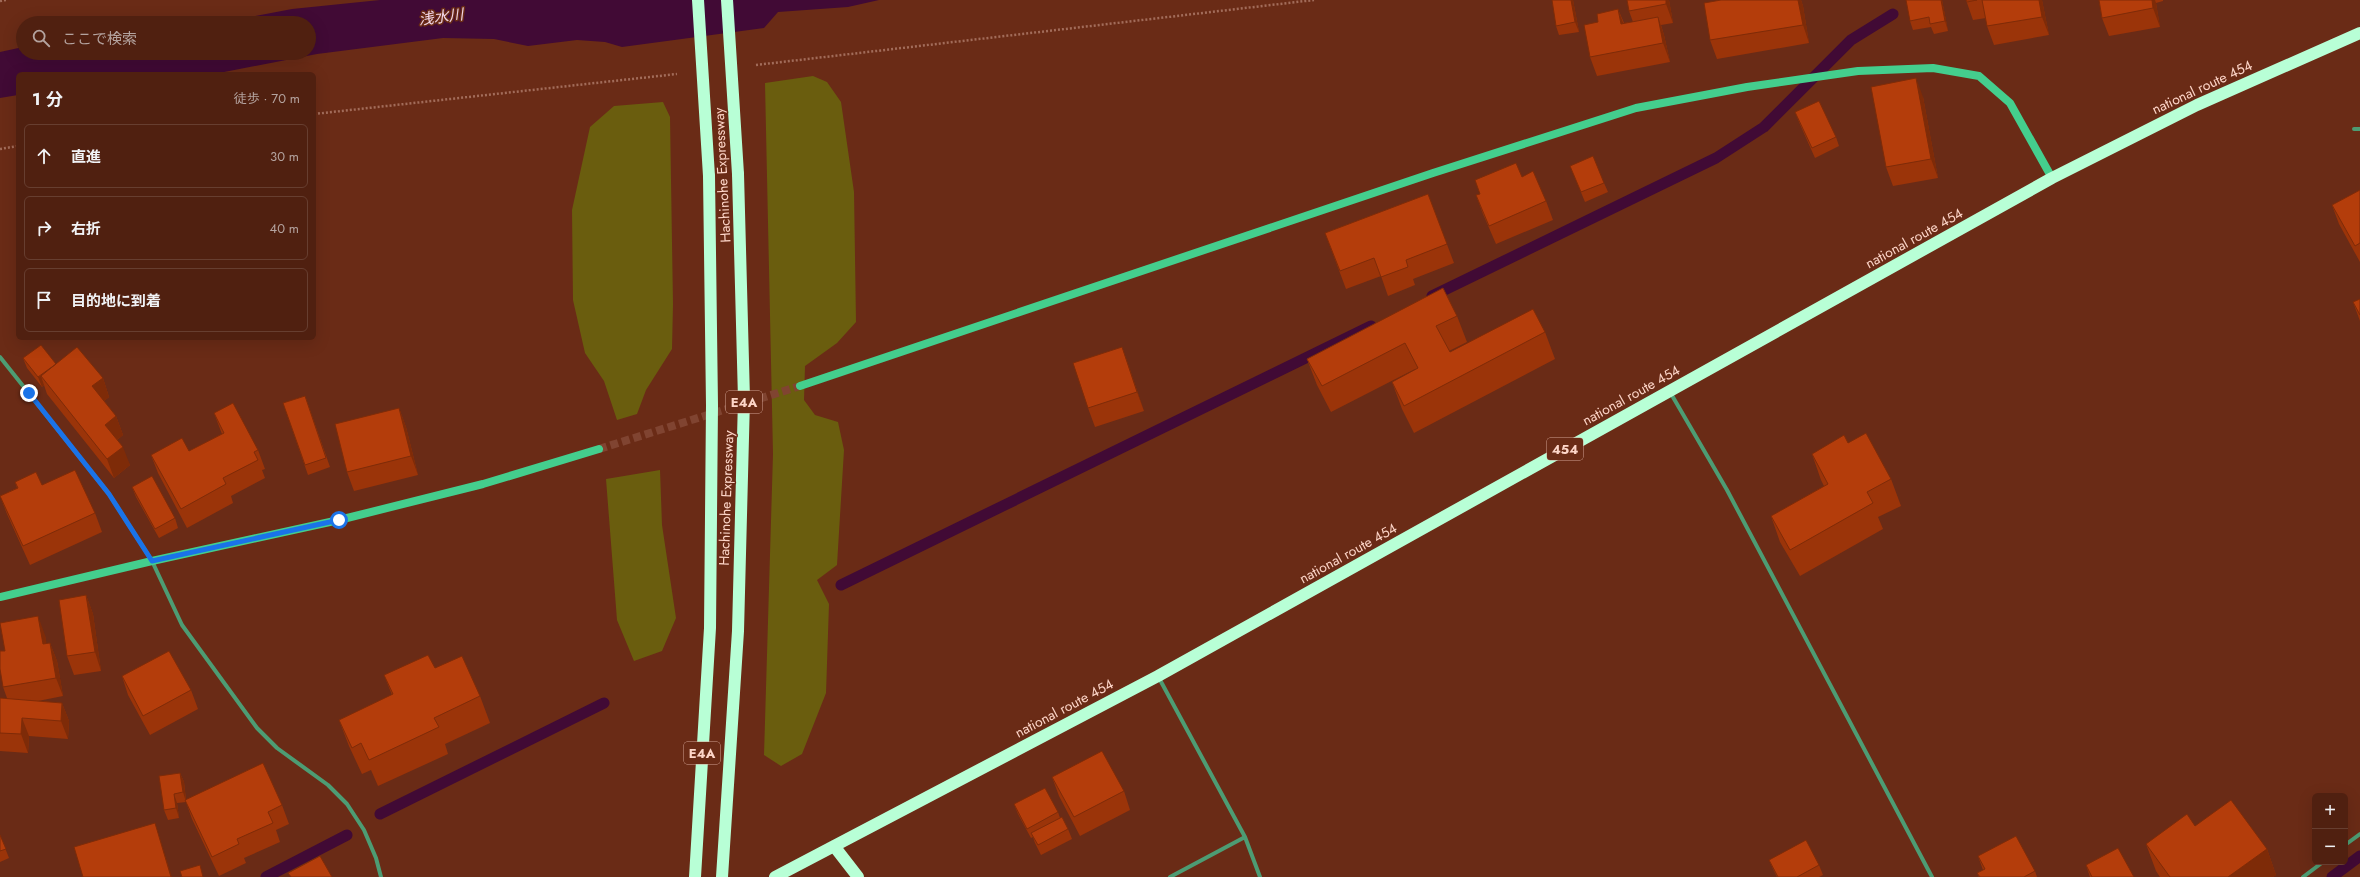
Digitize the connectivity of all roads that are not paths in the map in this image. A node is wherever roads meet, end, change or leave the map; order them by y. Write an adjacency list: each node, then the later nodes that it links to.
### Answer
1 (698, 0): 20 (highway, Hachinohe Expressway / E4A, bridge)
2 (727, 0): 21 (highway, Hachinohe Expressway / E4A, bridge)
3 (2360, 33): 6 (highway, national route 454 / 454)
4 (2354, 129): 5 (street)
5 (2360, 129)
6 (2052, 178): 8 (street); 9 (highway, national route 454 / 454)
7 (0, 357): 11 (street)
8 (800, 386)
9 (1669, 391): 13 (highway, national route 454 / 454); 27 (street)
10 (599, 449): 11 (street)
11 (152, 561): 12 (street); 19 (street)
12 (0, 597)
13 (1158, 676): 15 (street); 17 (highway, national route 454 / 454)
14 (2360, 834): 16 (street)
15 (1244, 837): 25 (street); 26 (street)
16 (2348, 843)
17 (834, 846): 22 (highway, national route 454 / 454); 23 (highway); 24 (highway)
18 (2319, 865): 28 (street)
19 (381, 877)
20 (695, 877)
21 (722, 877)
22 (775, 877)
23 (846, 877)
24 (858, 877)
25 (1170, 877)
26 (1260, 877)
27 (1932, 877)
28 (2303, 877)

